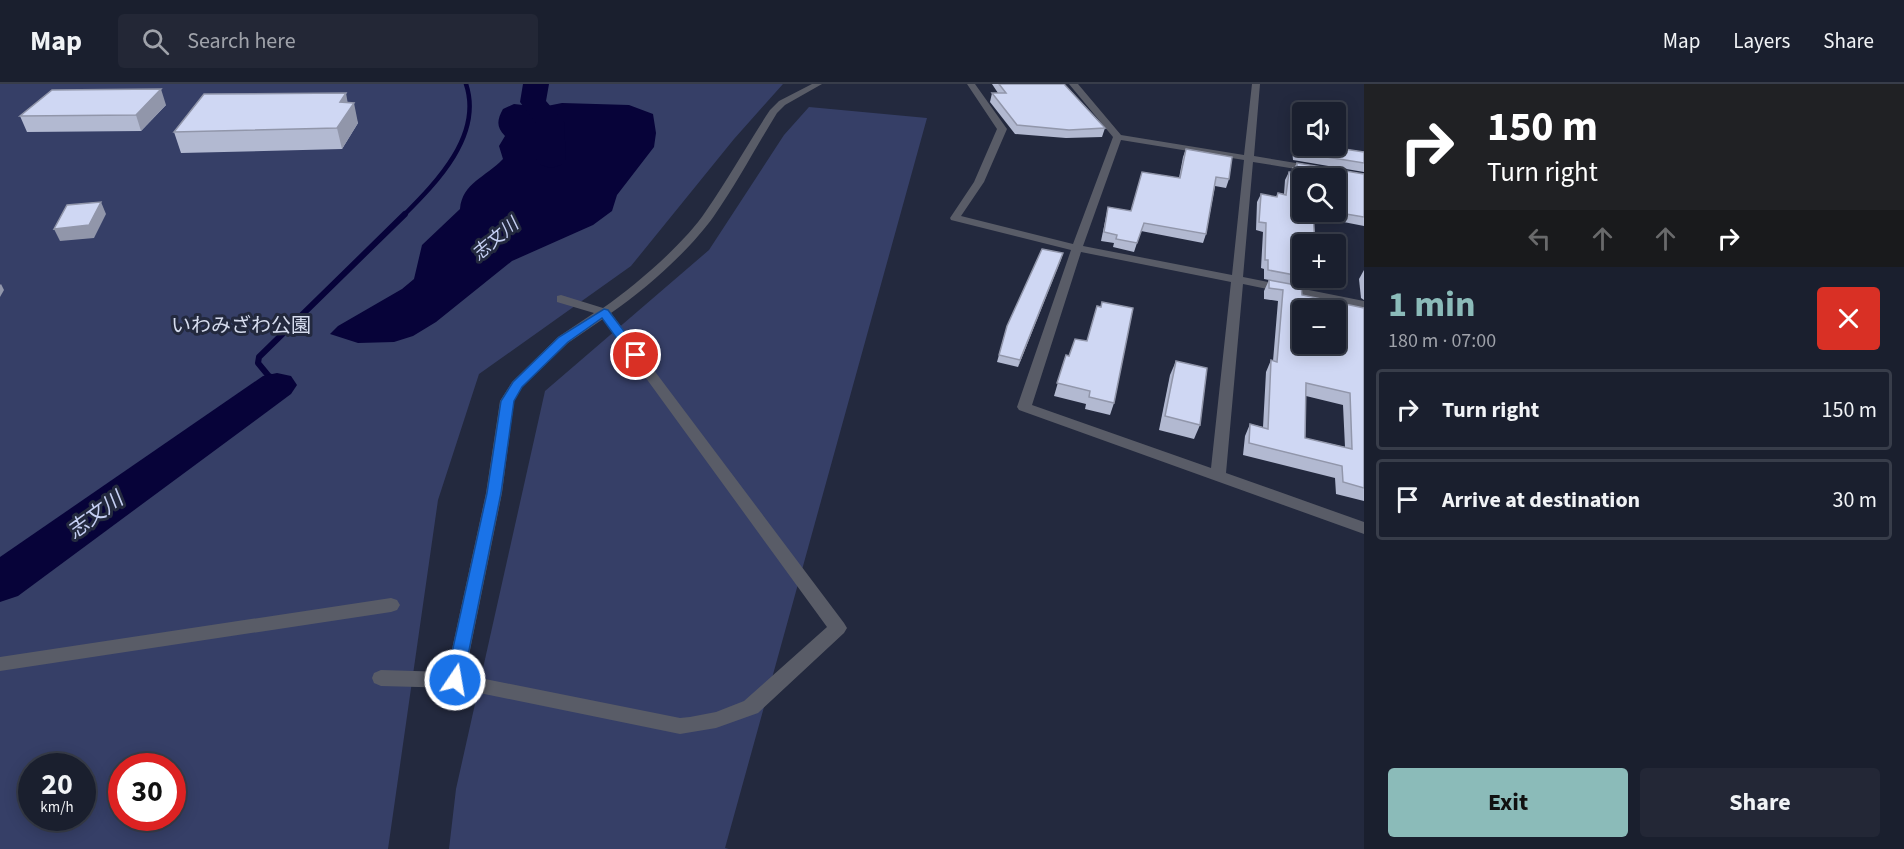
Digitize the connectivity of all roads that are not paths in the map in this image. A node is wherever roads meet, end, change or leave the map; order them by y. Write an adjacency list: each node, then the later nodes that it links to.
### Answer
1 (818, 84): 12 (street)
2 (971, 84): 8 (street)
3 (1073, 84): 5 (street)
4 (1256, 84): 6 (street)
5 (1118, 137): 6 (street); 8 (street)
6 (1249, 158): 7 (street); 9 (street)
7 (1311, 168)
8 (1077, 248): 9 (street); 13 (street)
9 (1237, 280): 11 (street); 13 (street)
10 (561, 299): 12 (street)
11 (1364, 305)
12 (604, 312): 18 (street); 18 (street)
13 (1218, 476): 14 (street)
14 (1364, 528)
15 (391, 605): 16 (street)
16 (0, 664)
17 (381, 678): 18 (street)
18 (455, 680)

